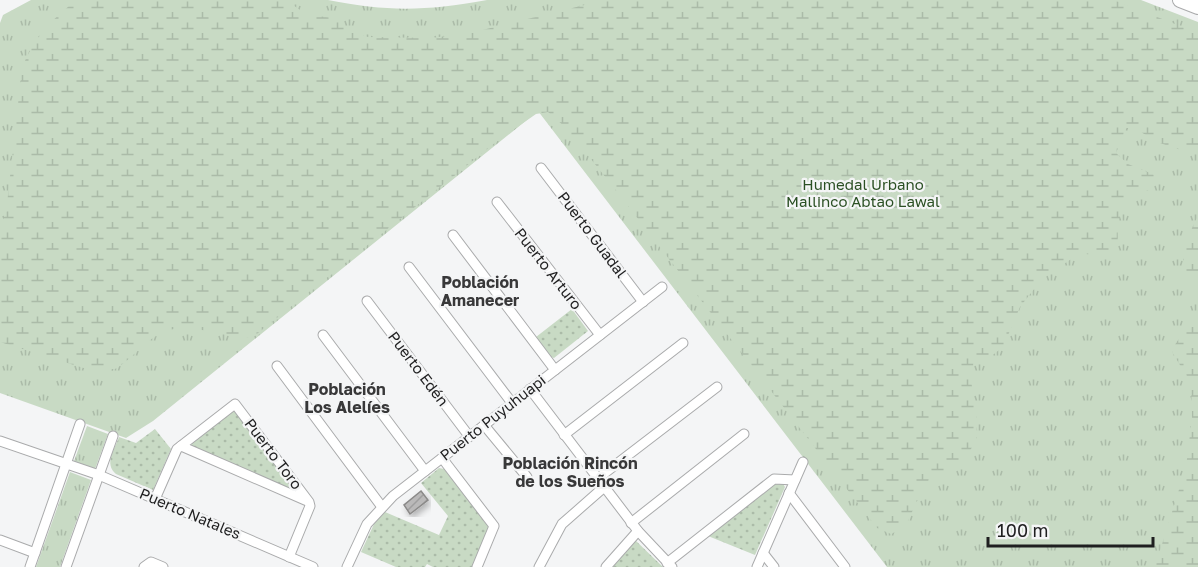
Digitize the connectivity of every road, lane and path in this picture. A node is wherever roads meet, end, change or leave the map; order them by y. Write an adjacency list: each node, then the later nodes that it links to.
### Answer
1 (1180, 0): 2 (main road)
2 (1198, 7)
3 (541, 168): 9 (street, Puerto Guadal)
4 (496, 202): 11 (street, Puerto Arturo)
5 (453, 235): 14 (street)
6 (409, 267): 17 (street)
7 (662, 287): 9 (street, Puerto Puyuhuapi)
8 (366, 301): 23 (street, Puerto Edén)
9 (643, 302): 11 (street, Puerto Puyuhuapi)
10 (323, 335): 29 (street)
11 (600, 335): 14 (street, Puerto Puyuhuapi)
12 (683, 343): 21 (street)
13 (277, 366): 38 (street)
14 (555, 370): 16 (street, Puerto Puyuhuapi)
15 (717, 387): 32 (street)
16 (530, 389): 17 (street, Puerto Puyuhuapi); 21 (street)
17 (512, 403): 19 (street, Puerto Puyuhuapi)
18 (80, 424): 28 (street)
19 (484, 425): 23 (street, Puerto Puyuhuapi); 31 (street)
20 (744, 434): 39 (street)
21 (564, 435): 32 (street)
22 (113, 436): 30 (street)
23 (470, 436): 26 (street, Puerto Puyuhuapi)
24 (0, 441): 28 (street, Puerto Natales)
25 (181, 446): 36 (street, Puerto Toro); 37 (street); 37 (street, Puerto Toro)
26 (442, 458): 29 (street, Puerto Puyuhuapi); 52 (street)
27 (803, 462): 33 (street)
28 (66, 464): 30 (street, Puerto Natales); 42 (street)
29 (425, 471): 38 (street, Puerto Puyuhuapi)
30 (99, 475): 36 (street, Puerto Natales); 47 (street)
31 (527, 477)
32 (597, 479): 34 (street)
33 (795, 480): 35 (street); 45 (street)
34 (603, 488): 39 (street); 53 (street)
35 (789, 493): 43 (street); 57 (street)
36 (155, 499): 44 (street, Puerto Natales)
37 (309, 502): 44 (street, Puerto Toro)
38 (382, 507): 51 (street, Puerto Puyuhuapi)
39 (631, 523): 40 (street)
40 (638, 531): 45 (street); 54 (street)
41 (0, 540): 42 (street)
42 (35, 553): 46 (street)
43 (763, 553): 55 (street); 56 (street)
44 (289, 557): 50 (street, Puerto Natales)
45 (669, 565)
46 (30, 567)
47 (66, 567)
48 (144, 567): 49 (street)
49 (163, 567)
50 (313, 567)
51 (347, 567)
52 (477, 567)
53 (539, 567)
54 (606, 567)
55 (757, 567)
56 (774, 567)
57 (845, 567)

